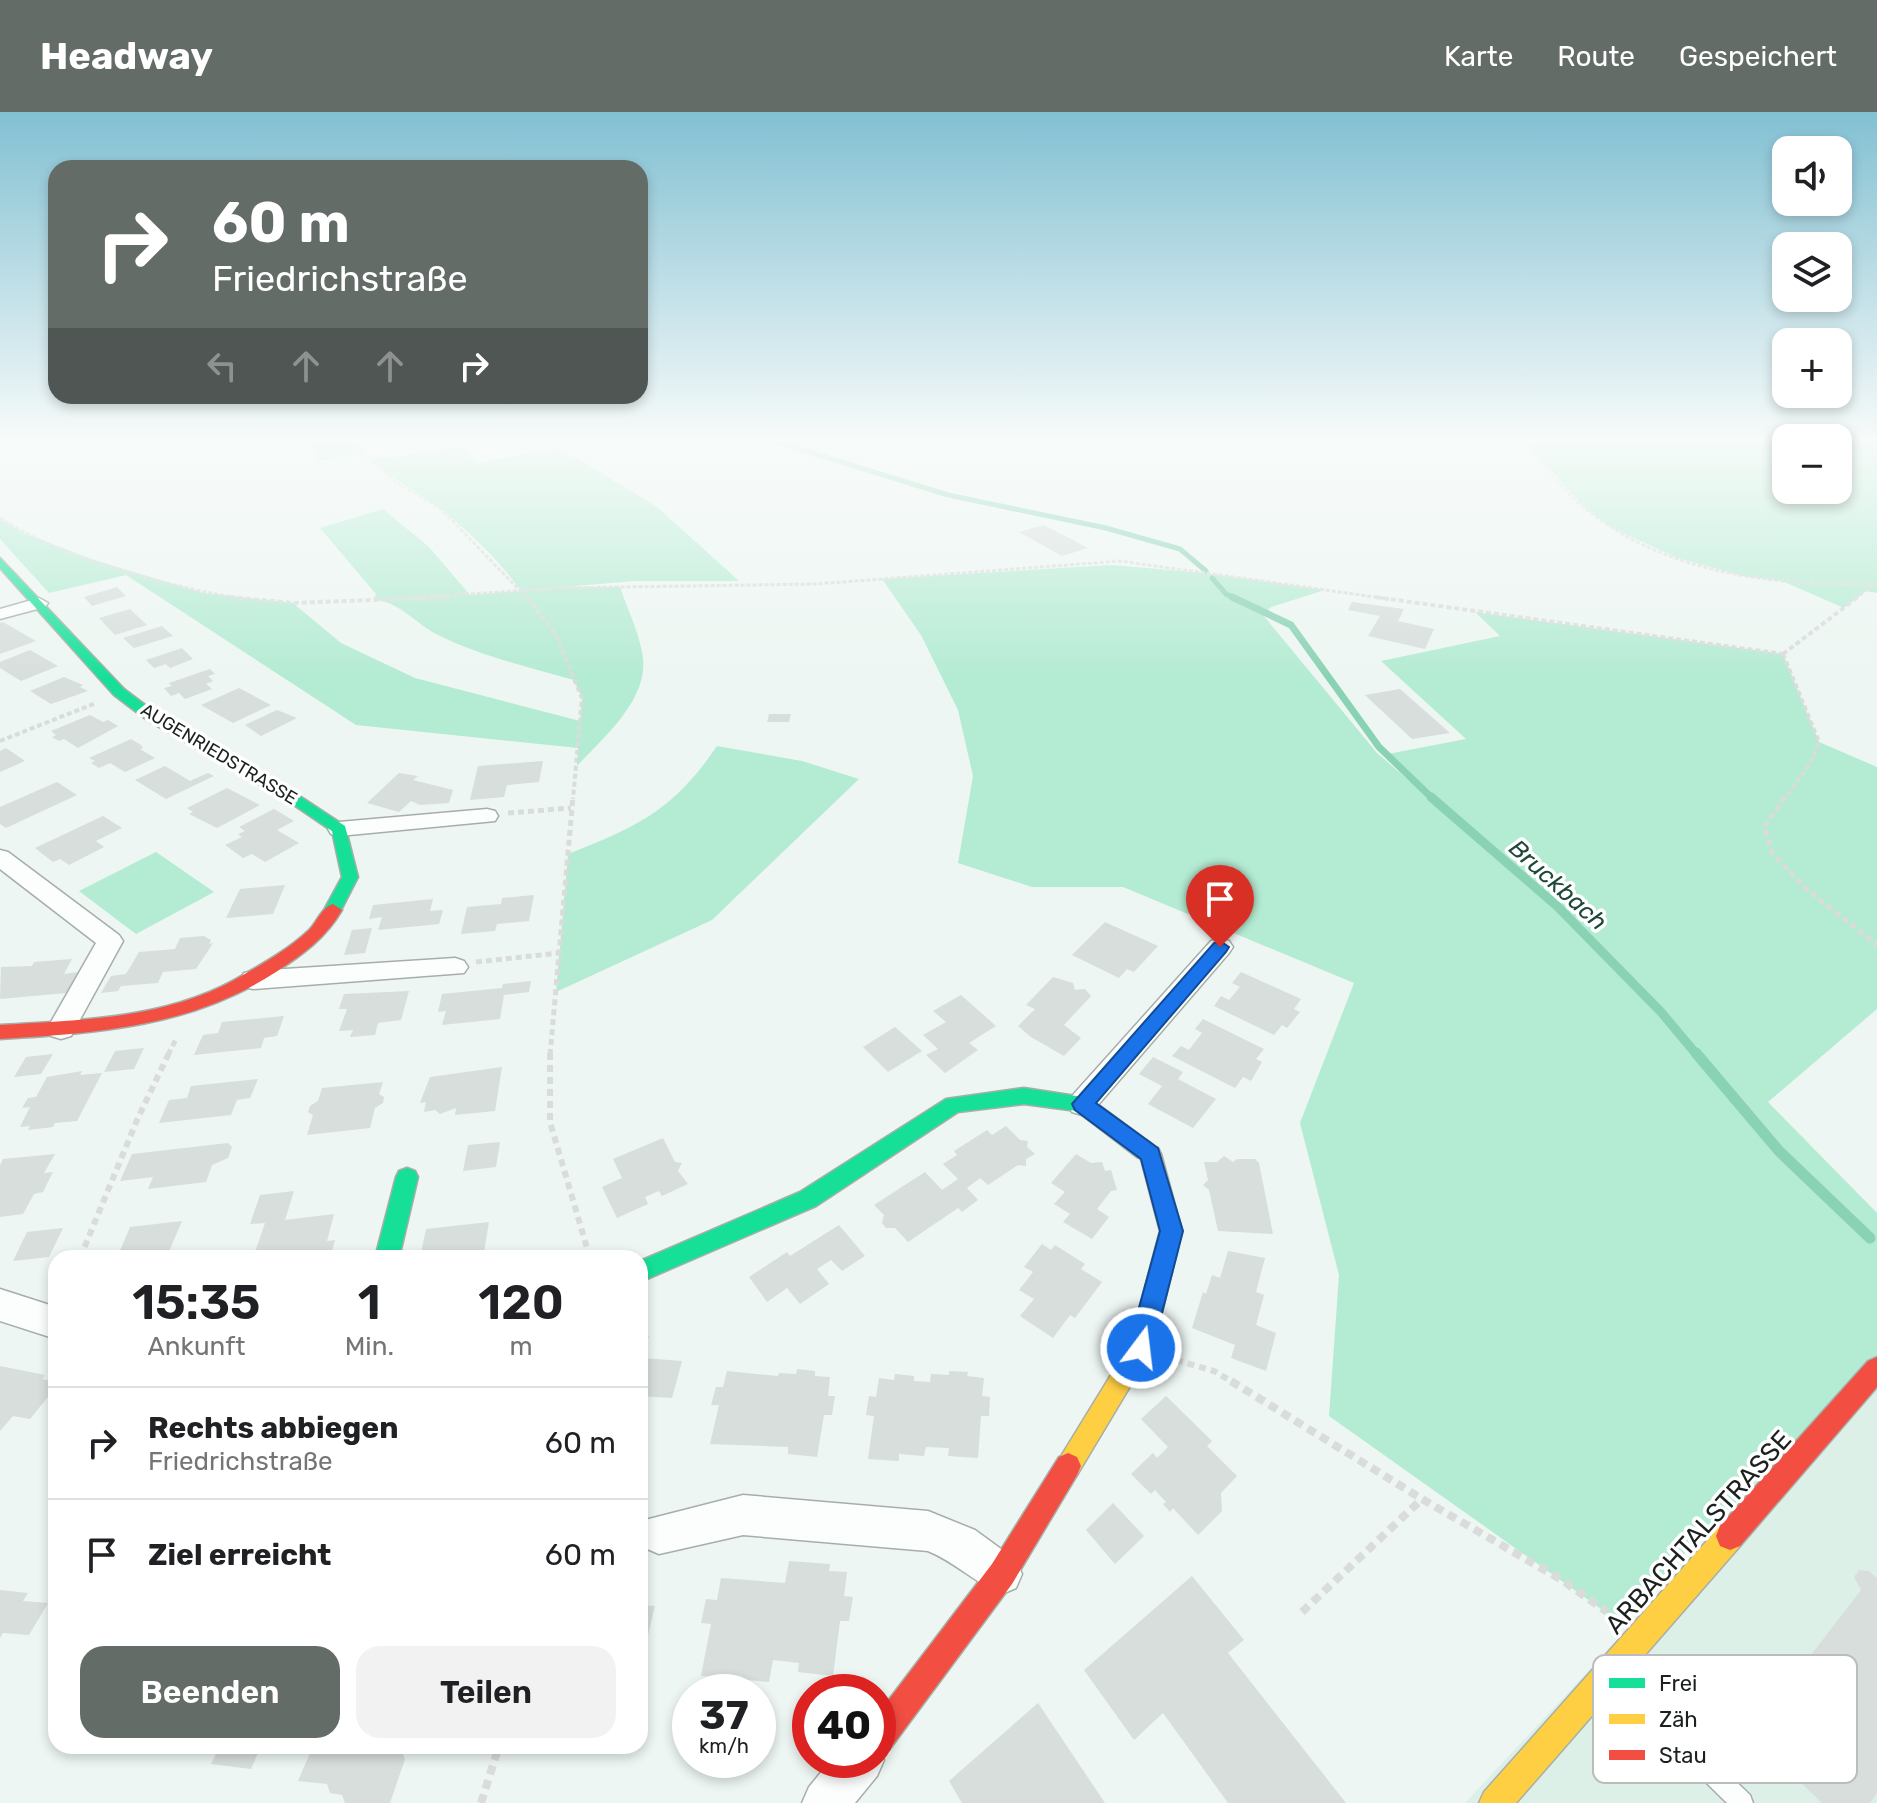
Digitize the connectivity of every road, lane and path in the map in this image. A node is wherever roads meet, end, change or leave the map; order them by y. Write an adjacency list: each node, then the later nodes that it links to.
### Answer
1 (4, 521): 6 (path)
2 (453, 521): 6 (path)
3 (1606, 521): 5 (path)
4 (0, 561): 7 (street, AUGENRIEDSTRASSE)
5 (1875, 583): 9 (path)
6 (522, 591): 9 (path); 12 (path)
7 (39, 603): 8 (street); 14 (street, AUGENRIEDSTRASSE)
8 (0, 614)
9 (1783, 654): 16 (path)
10 (77, 711): 11 (path)
11 (0, 741)
12 (571, 808): 13 (path); 18 (path)
13 (487, 816): 14 (street)
14 (339, 829): 20 (street)
15 (0, 857): 22 (street)
16 (1877, 945)
17 (1220, 947): 24 (street)
18 (559, 953): 19 (path); 28 (path)
19 (455, 967): 20 (street)
20 (253, 980): 21 (street)
21 (191, 1009): 22 (street); 26 (path)
22 (61, 1029): 23 (street)
23 (0, 1032)
24 (1082, 1104): 29 (street); 36 (street)
25 (407, 1177): 27 (street)
26 (83, 1250)
27 (389, 1250)
28 (588, 1250)
29 (648, 1269)
30 (0, 1305): 31 (street)
31 (48, 1320)
32 (1877, 1369): 38 (street, ARBACHTALSTRASSE)
33 (1214, 1371): 34 (path)
34 (1422, 1499): 37 (path); 38 (path)
35 (659, 1534): 36 (street)
36 (1002, 1574): 41 (street)
37 (1302, 1612)
38 (1641, 1636): 39 (street, ARBACHTALSTRASSE)
39 (1624, 1655)
40 (1593, 1690): 47 (street, ARBACHTALSTRASSE)
41 (896, 1715)
42 (496, 1754): 45 (path)
43 (846, 1778): 46 (street)
44 (1722, 1783): 48 (lane)
45 (481, 1803)
46 (825, 1803)
47 (1495, 1803)
48 (1742, 1803)

